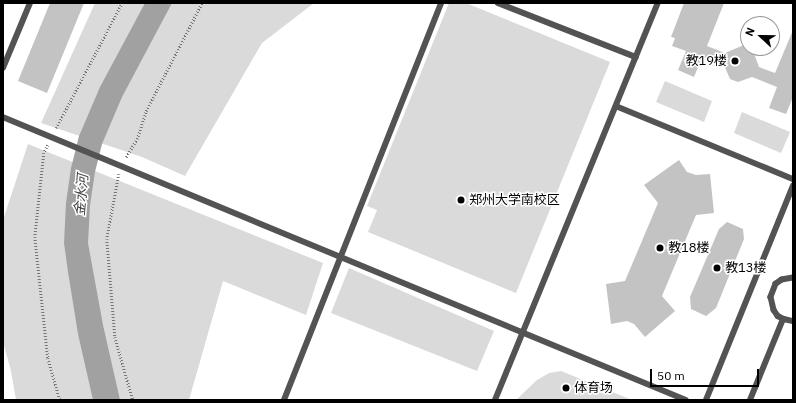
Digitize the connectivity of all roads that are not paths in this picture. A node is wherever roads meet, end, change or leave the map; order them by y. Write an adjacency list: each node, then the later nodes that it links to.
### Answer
1 (30, 3): 6 (lane)
2 (441, 3): 11 (lane)
3 (498, 3): 5 (lane)
4 (658, 3): 5 (lane)
5 (636, 57): 7 (lane)
6 (3, 68)
7 (616, 106): 9 (lane); 15 (lane)
8 (3, 117): 11 (lane)
9 (793, 178)
10 (793, 186): 19 (lane)
11 (340, 257): 15 (lane); 16 (lane)
12 (793, 278): 13 (lane)
13 (783, 319): 14 (lane); 20 (lane)
14 (793, 320)
15 (523, 332): 17 (lane); 18 (lane)
16 (284, 400)
17 (495, 400)
18 (686, 400)
19 (706, 400)
20 (750, 400)

